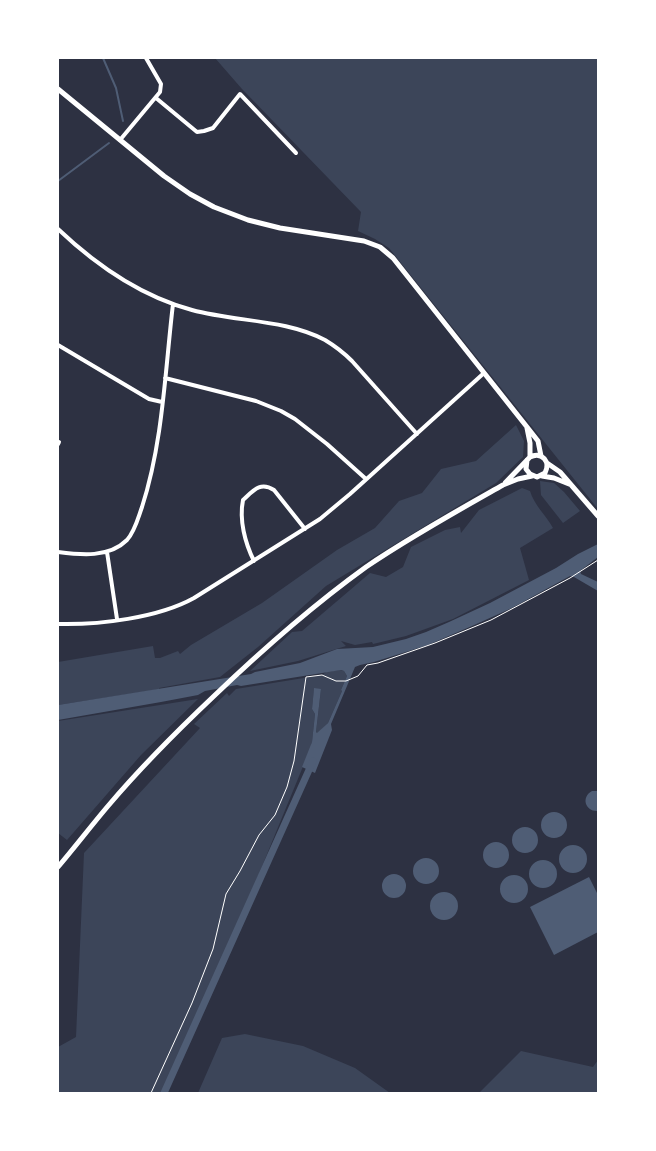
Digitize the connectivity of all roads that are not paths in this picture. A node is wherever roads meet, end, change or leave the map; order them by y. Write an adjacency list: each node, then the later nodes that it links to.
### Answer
1 (146, 58): 3 (street)
2 (58, 89): 4 (street)
3 (156, 98): 4 (street); 5 (street)
4 (120, 140): 9 (street)
5 (296, 153)
6 (58, 229): 7 (street)
7 (173, 304): 10 (street); 13 (street)
8 (58, 345): 11 (street)
9 (484, 373): 12 (street); 13 (street)
10 (164, 378): 11 (street); 19 (street)
11 (162, 402): 25 (street)
12 (527, 427): 14 (street); 15 (street)
13 (416, 434): 19 (street)
14 (541, 456): 15 (street); 16 (street)
15 (529, 459): 17 (street); 20 (street)
16 (547, 463): 18 (street); 21 (street)
17 (532, 476): 18 (street); 20 (street)
18 (542, 476): 21 (street)
19 (366, 479): 23 (street)
20 (503, 485): 29 (street)
21 (572, 485): 22 (street)
22 (598, 516)
23 (305, 529): 26 (street); 26 (street)
24 (58, 552): 25 (street)
25 (107, 552): 27 (street)
26 (254, 561): 27 (street)
27 (117, 619): 28 (street)
28 (58, 624)
29 (58, 867)

